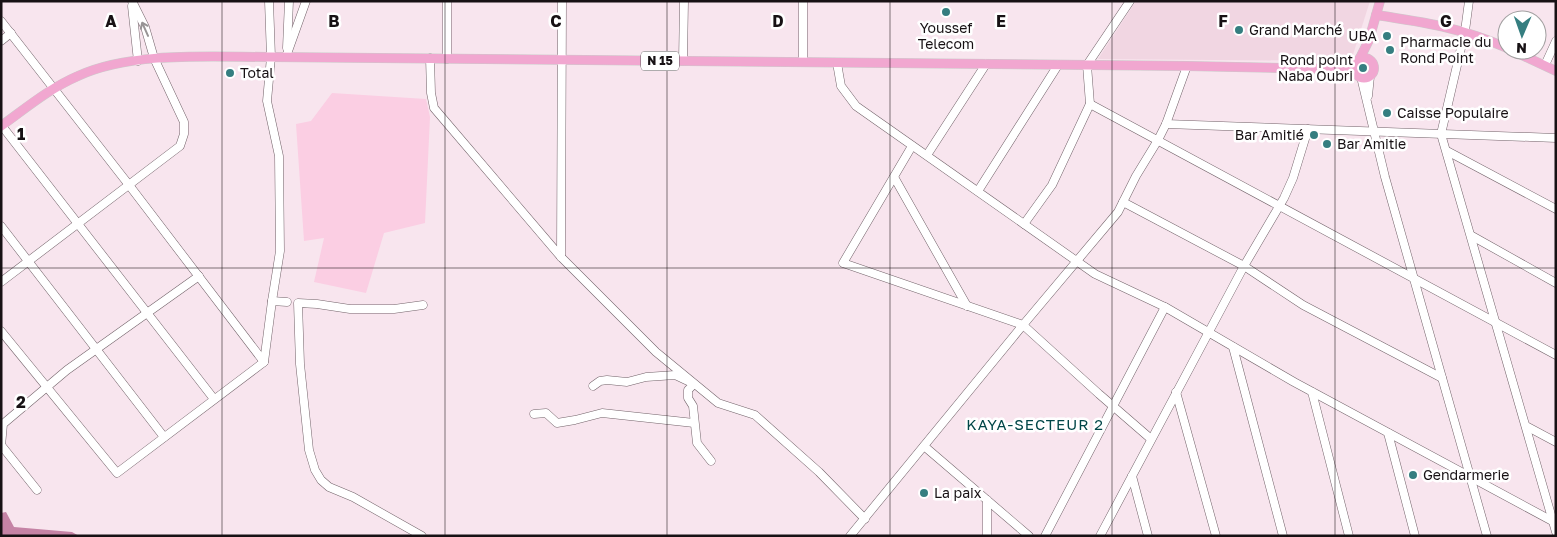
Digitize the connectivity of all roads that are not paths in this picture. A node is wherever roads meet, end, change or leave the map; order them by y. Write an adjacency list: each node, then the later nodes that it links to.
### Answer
1 (132, 1): 22 (street, one-way to 1); 28 (street)
2 (269, 1): 21 (street)
3 (289, 1): 20 (street)
4 (306, 1): 20 (street)
5 (447, 1): 24 (street)
6 (562, 1): 25 (street)
7 (684, 1): 29 (street)
8 (803, 1): 30 (street)
9 (1130, 1): 34 (street)
10 (1380, 1): 12 (main road)
11 (1469, 1): 14 (street)
12 (1376, 15): 14 (main road); 16 (main road)
13 (1, 21): 15 (street)
14 (1465, 31): 19 (main road); 45 (street)
15 (11, 33): 17 (street); 39 (street)
16 (1369, 40): 26 (main road); 37 (main road)
17 (1, 41)
18 (1556, 41): 35 (street)
19 (1497, 44)
20 (287, 56): 21 (main road, N 15); 23 (main road, N 15)
21 (271, 57): 22 (main road, N 15); 69 (street)
22 (154, 58): 28 (main road, N 15); 52 (street)
23 (430, 58): 24 (main road, N 15); 61 (street)
24 (446, 59): 25 (main road, N 15)
25 (561, 60): 29 (main road, N 15); 61 (street)
26 (1370, 60): 37 (main road, N 15); 37 (main road)
27 (1534, 60): 35 (main road)
28 (138, 61): 39 (main road, N 15)
29 (684, 61): 30 (main road, N 15)
30 (803, 62): 31 (main road, N 15)
31 (837, 63): 32 (main road, N 15); 48 (street)
32 (986, 64): 33 (main road, N 15); 50 (street)
33 (1058, 65): 34 (main road, N 15); 53 (street)
34 (1087, 65): 36 (main road, N 15); 40 (street)
35 (1545, 65): 38 (main road)
36 (1187, 66): 37 (main road, N 15); 41 (street)
37 (1360, 70): 44 (street)
38 (1556, 70)
39 (54, 88): 42 (main road, N 15); 52 (street)
40 (1090, 104): 47 (street); 58 (street)
41 (1166, 124): 43 (street); 47 (street)
42 (2, 126): 57 (street)
43 (1308, 129): 44 (street); 55 (street)
44 (1373, 131): 45 (street); 66 (street)
45 (1441, 134): 46 (street); 49 (street)
46 (1556, 138)
47 (1158, 140): 54 (street); 55 (street)
48 (912, 146): 50 (street); 51 (street)
49 (1447, 152): 56 (street); 60 (street)
50 (927, 155): 53 (street)
51 (894, 177): 72 (street); 72 (street)
52 (129, 185): 57 (street); 65 (street)
53 (978, 191): 58 (street)
54 (1123, 202): 62 (street); 64 (street)
55 (1280, 205): 64 (street); 66 (street)
56 (1556, 209)
57 (78, 224): 63 (street); 74 (street)
58 (1024, 224): 62 (street)
59 (1, 226): 63 (street)
60 (1472, 236): 68 (street); 75 (street)
61 (561, 257): 84 (street)
62 (1077, 261): 73 (street); 76 (street)
63 (29, 262): 67 (street); 80 (street)
64 (1244, 266): 78 (street); 83 (street)
65 (199, 276): 74 (street); 82 (street)
66 (1414, 279): 75 (street); 83 (street)
67 (1, 282)
68 (1556, 283)
69 (272, 301): 70 (street); 82 (street)
70 (287, 302)
71 (423, 305): 108 (street)
72 (967, 306): 76 (street)
73 (1165, 307): 78 (street); 90 (street)
74 (148, 313): 80 (street); 89 (street)
75 (1497, 323): 81 (street); 93 (street)
76 (1023, 325): 90 (street); 99 (street)
77 (1, 330): 86 (street)
78 (1208, 332): 79 (street); 87 (street)
79 (1233, 347): 88 (street); 116 (street)
80 (96, 349): 86 (street); 95 (street)
81 (1556, 355)
82 (264, 362): 89 (street)
83 (1442, 378): 102 (street)
84 (694, 384): 85 (street); 92 (street); 105 (street)
85 (593, 386)
86 (46, 388): 95 (street); 98 (street)
87 (1176, 392): 96 (street); 115 (street)
88 (1312, 392): 94 (street); 117 (street)
89 (214, 399): 95 (street)
90 (1113, 406): 96 (street); 112 (street)
91 (534, 414): 92 (street)
92 (694, 423): 100 (street)
93 (1526, 426): 97 (street); 106 (street)
94 (1388, 433): 102 (street); 118 (street)
95 (164, 437)
96 (1151, 439): 101 (street)
97 (1556, 442)
98 (1, 446): 103 (street)
99 (924, 446): 104 (street); 105 (street)
100 (711, 461)
101 (1132, 476): 113 (street); 114 (street)
102 (1470, 477): 106 (street); 119 (street)
103 (37, 490)
104 (987, 500): 110 (street); 111 (street)
105 (865, 519): 109 (street)
106 (1554, 523): 107 (street)
107 (1556, 532)
108 (422, 536)
109 (850, 536)
110 (987, 536)
111 (1029, 536)
112 (1045, 536)
113 (1100, 536)
114 (1148, 536)
115 (1216, 536)
116 (1283, 536)
117 (1349, 536)
118 (1415, 536)
119 (1487, 536)

